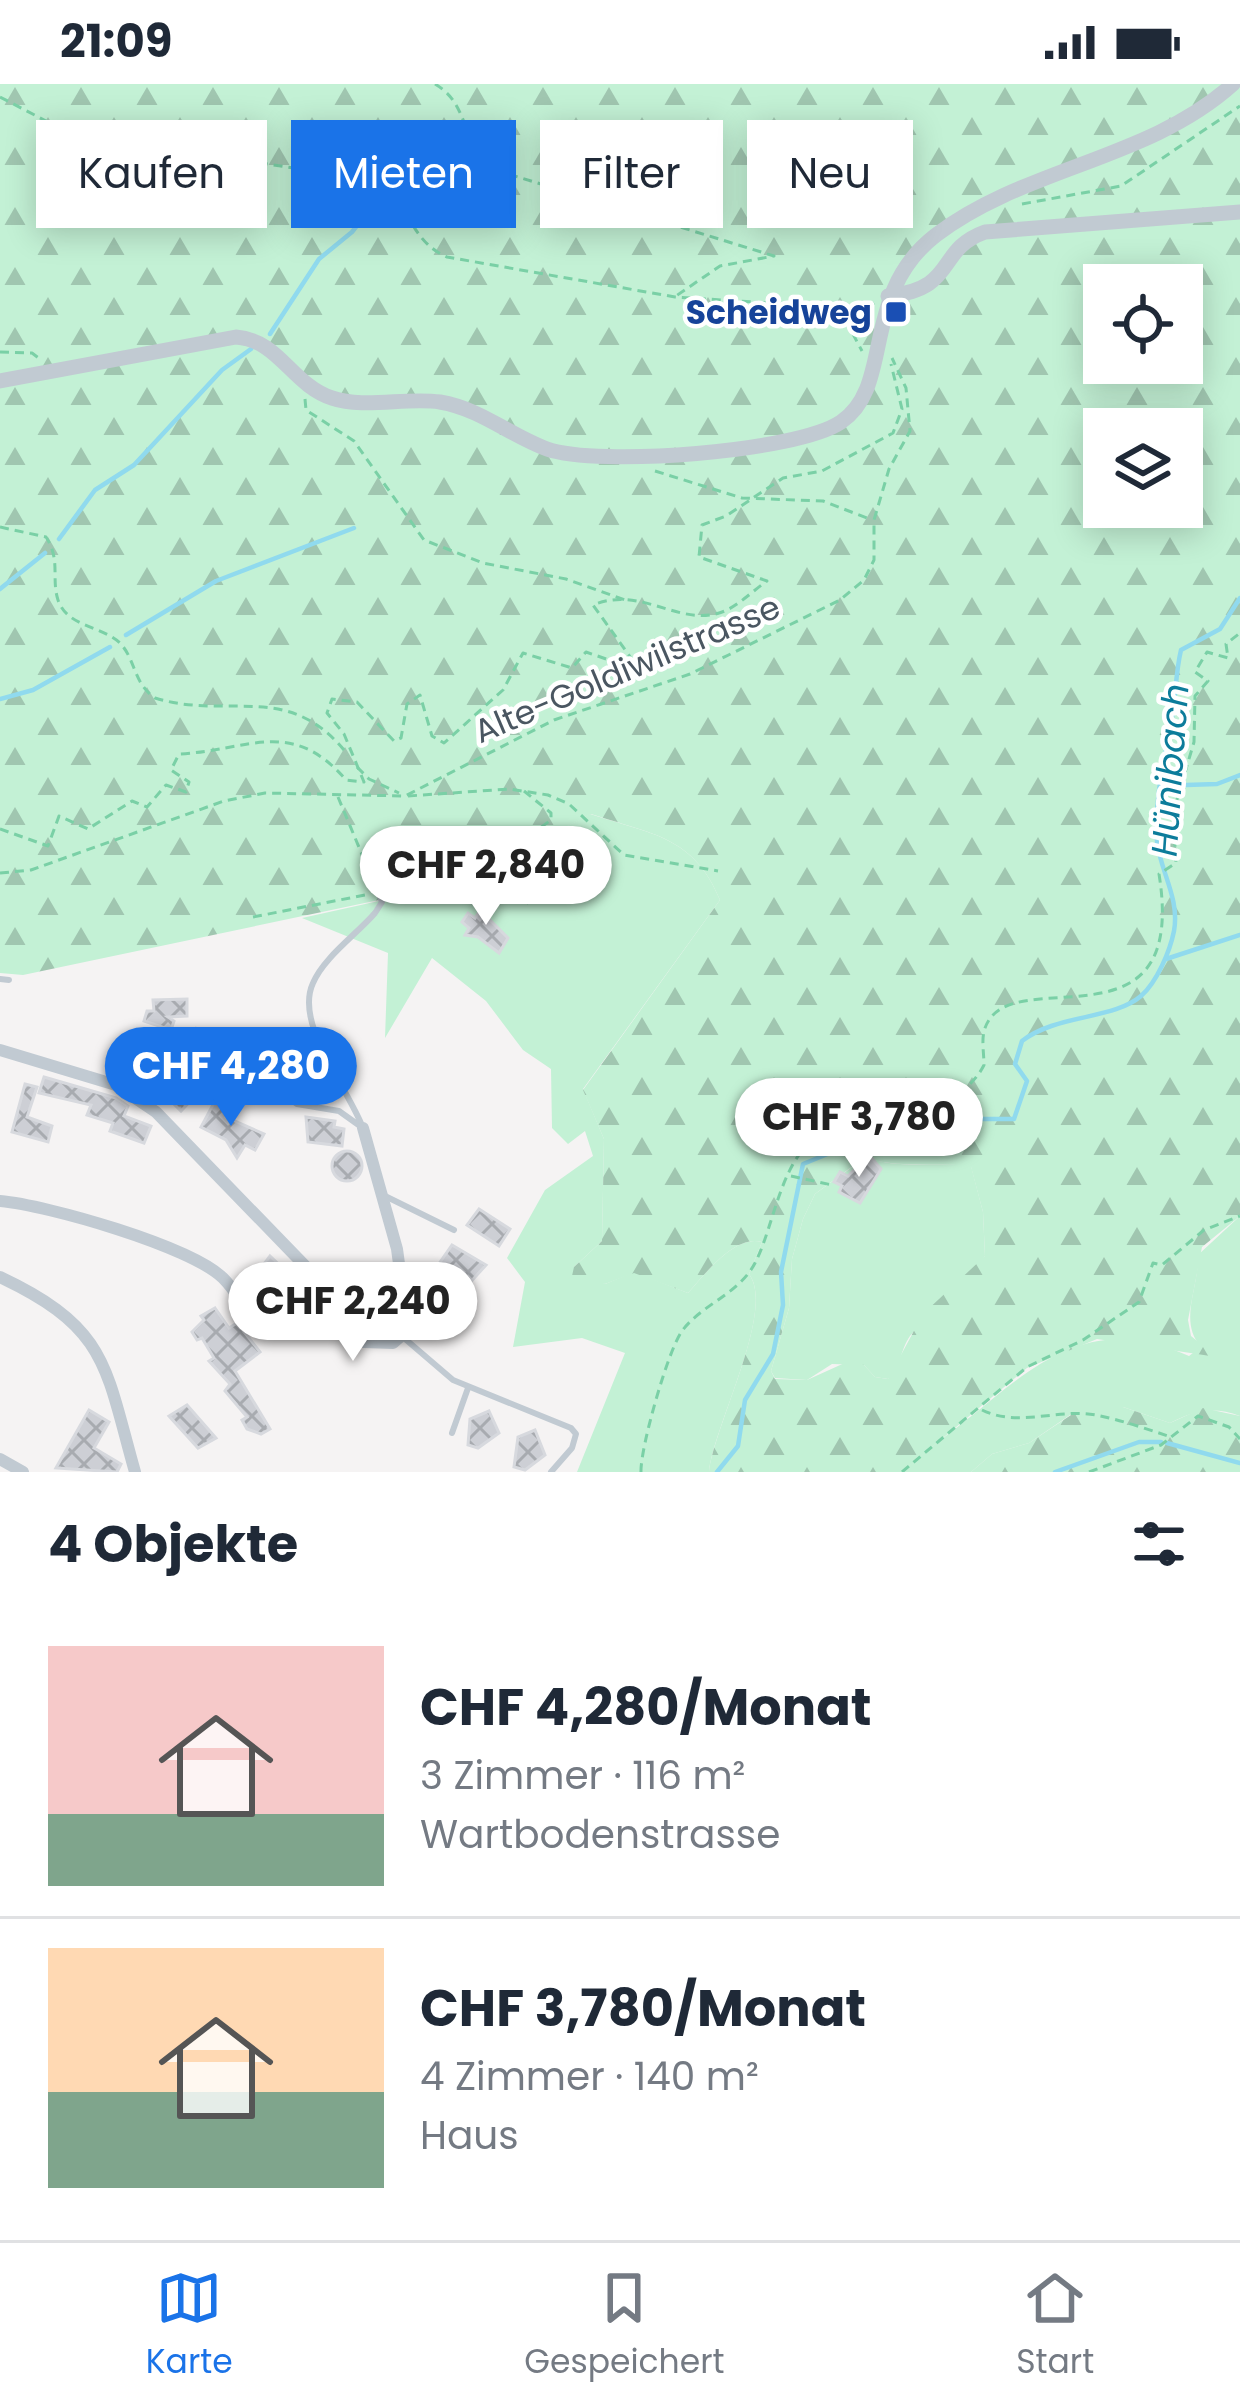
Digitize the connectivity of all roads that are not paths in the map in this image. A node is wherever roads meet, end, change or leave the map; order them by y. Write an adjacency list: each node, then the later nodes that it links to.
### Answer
1 (1233, 84): 3 (street)
2 (1240, 212): 3 (street)
3 (888, 296): 4 (street)
4 (0, 381)
5 (379, 894): 8 (lane)
6 (196, 1030): 8 (lane)
7 (0, 1050): 13 (street)
8 (363, 1128): 9 (street)
9 (385, 1196): 11 (lane); 14 (street)
10 (0, 1201): 13 (street)
11 (454, 1230)
12 (0, 1277): 19 (street)
13 (314, 1309): 14 (street)
14 (404, 1338): 15 (lane)
15 (469, 1388): 16 (lane); 20 (lane)
16 (452, 1433)
17 (0, 1459): 18 (street)
18 (23, 1472)
19 (135, 1472)
20 (551, 1472)

